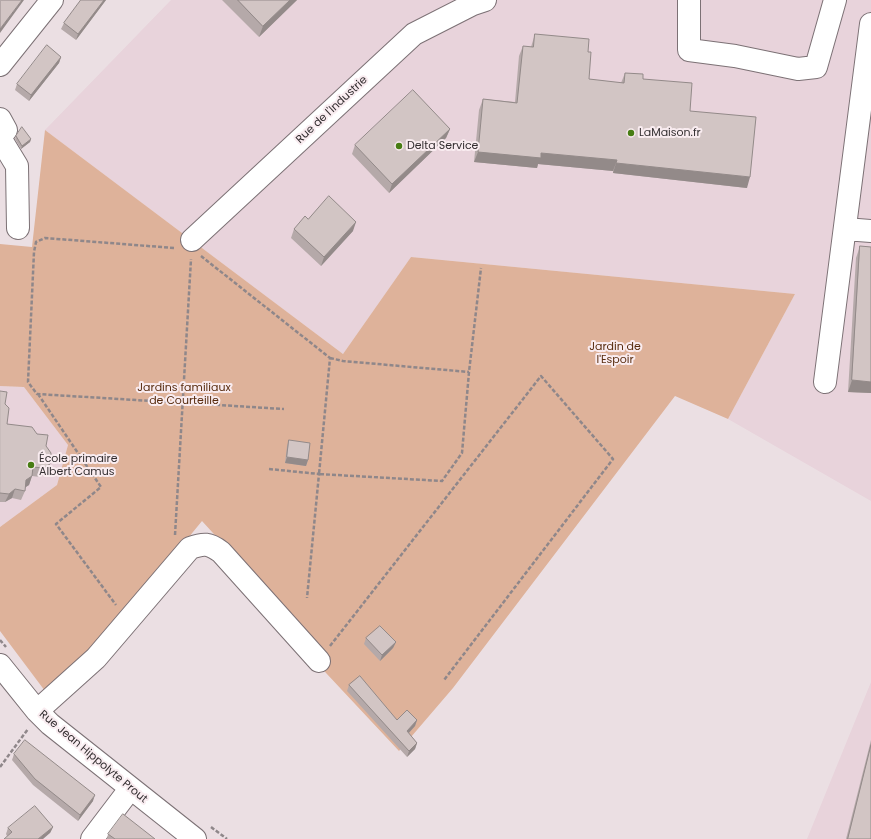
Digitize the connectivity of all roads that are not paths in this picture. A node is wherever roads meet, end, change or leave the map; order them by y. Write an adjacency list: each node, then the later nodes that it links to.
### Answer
1 (52, 0): 6 (street)
2 (485, 0): 12 (street, Rue de l'Industrie)
3 (689, 0): 4 (street)
4 (835, 0)
5 (871, 24): 10 (street)
6 (0, 65)
7 (0, 118): 8 (street)
8 (0, 137): 9 (street)
9 (18, 228)
10 (845, 229): 11 (street); 13 (street)
11 (871, 231)
12 (189, 250)
13 (825, 382)
14 (318, 661): 16 (street)
15 (0, 665): 16 (street, Rue Jean Hippolyte Prout)
16 (37, 711): 17 (street, Rue Jean Hippolyte Prout)
17 (130, 789): 18 (street); 19 (street, Rue Jean Hippolyte Prout)
18 (92, 839)
19 (195, 839)

